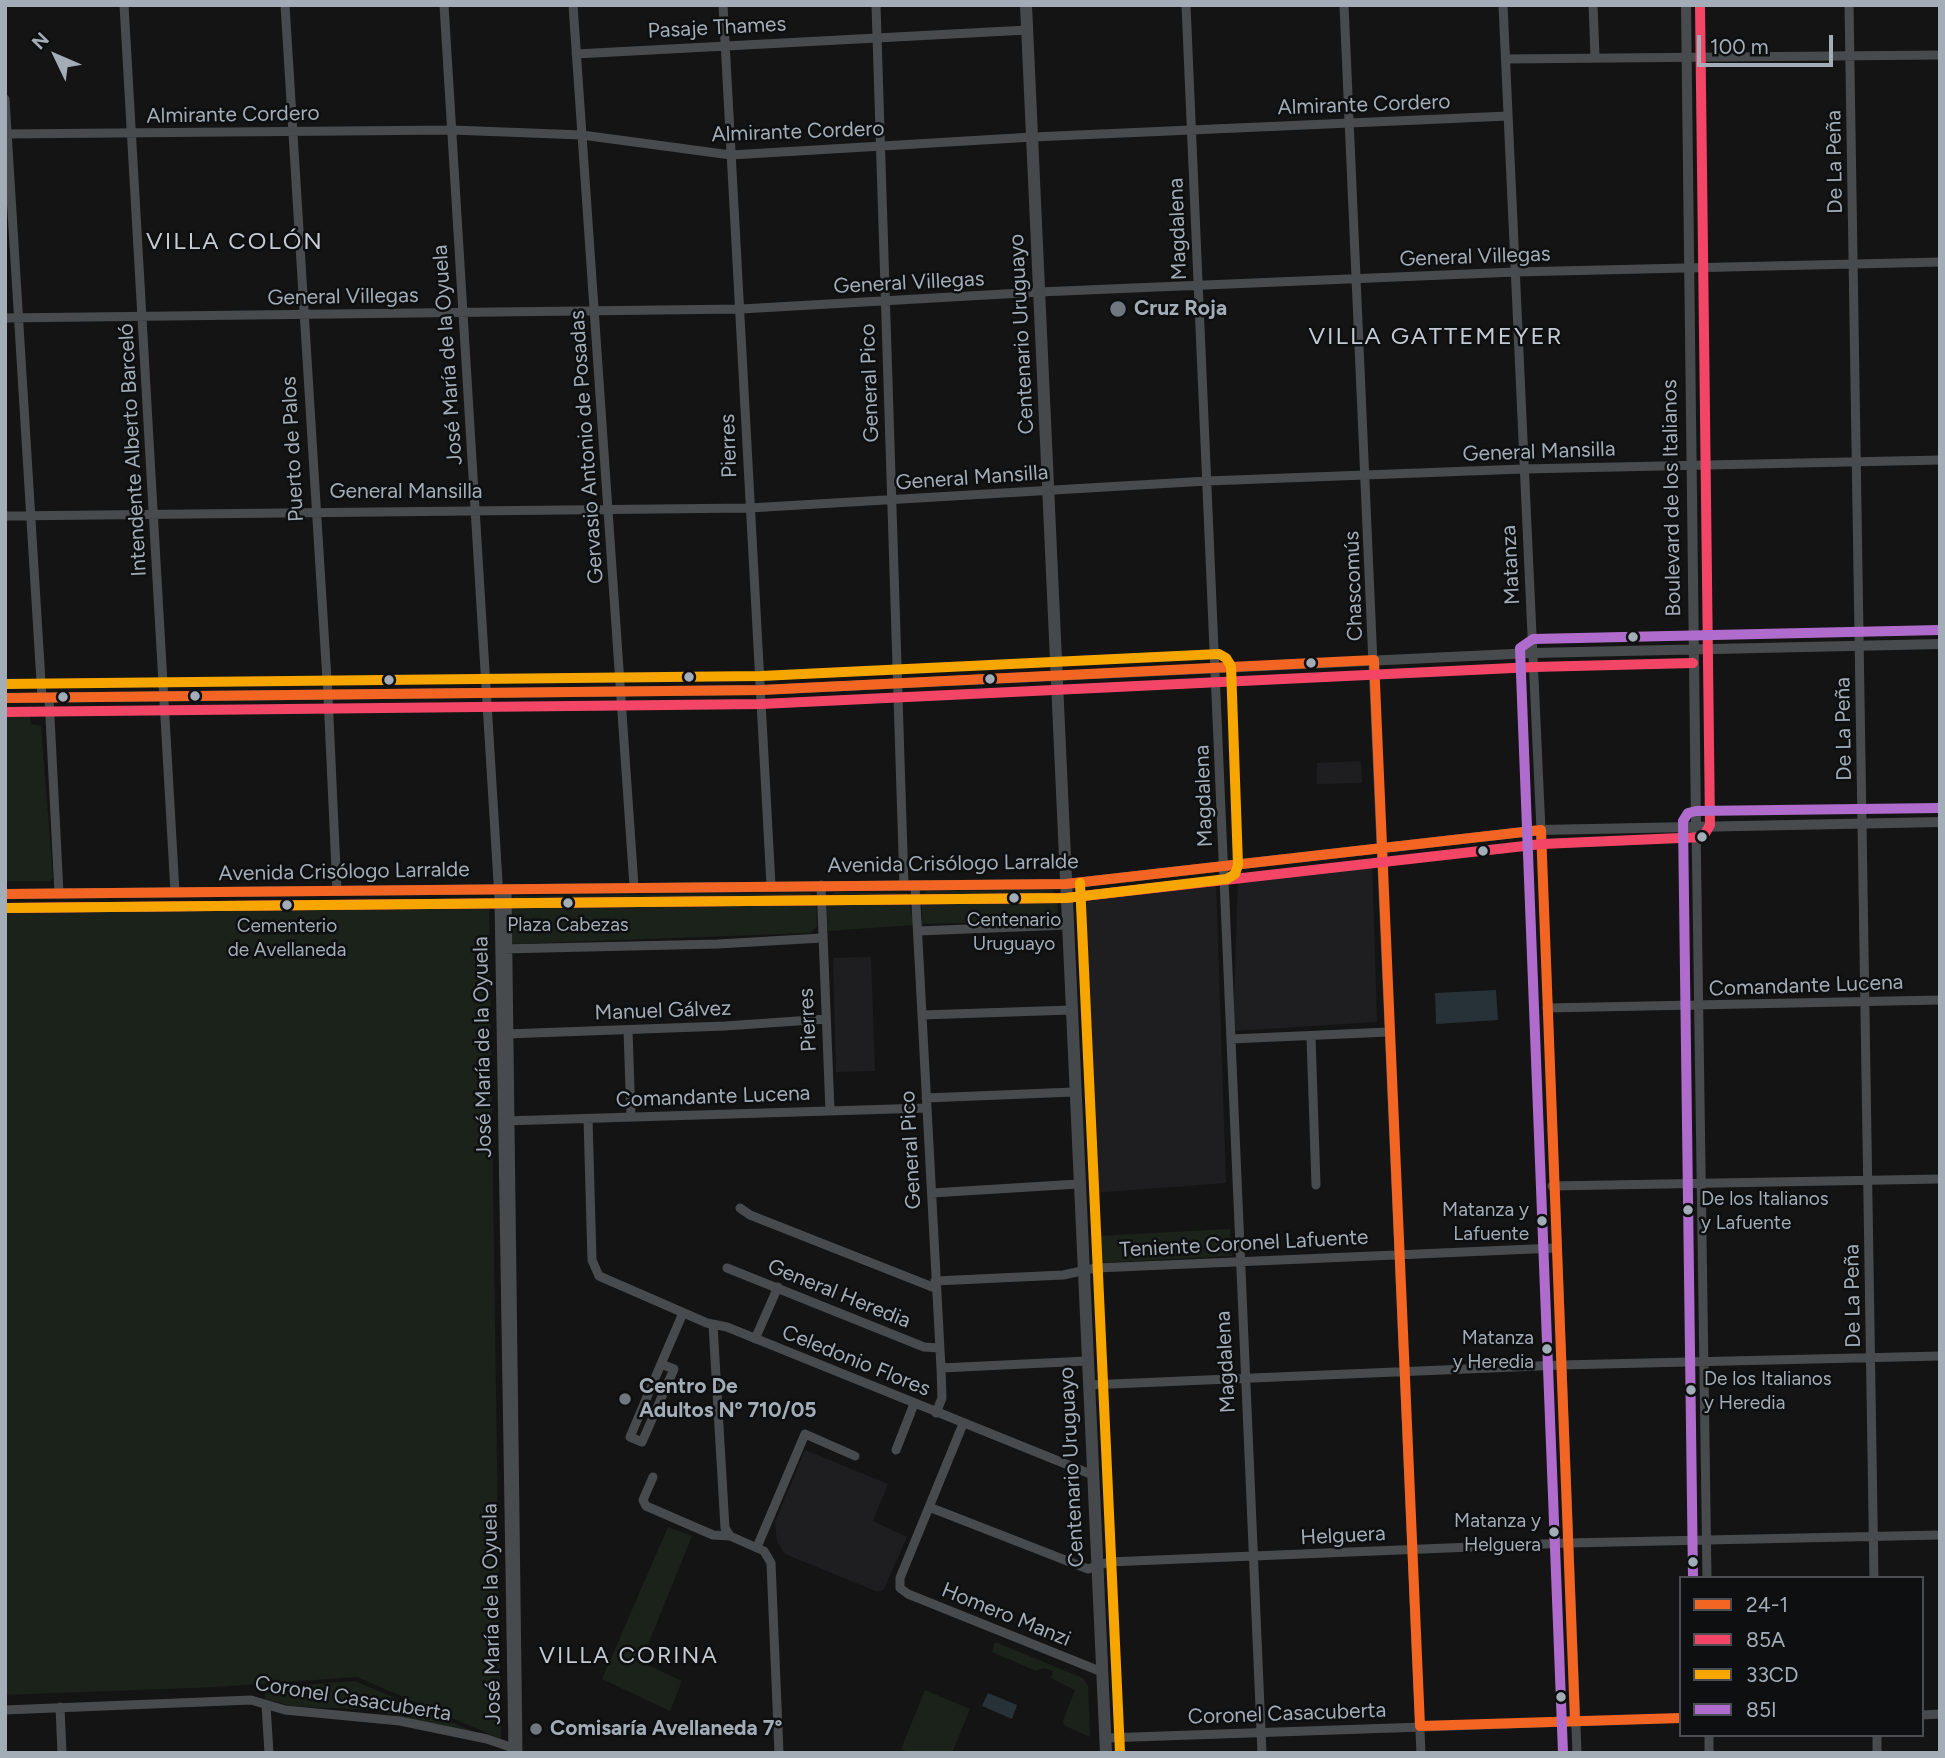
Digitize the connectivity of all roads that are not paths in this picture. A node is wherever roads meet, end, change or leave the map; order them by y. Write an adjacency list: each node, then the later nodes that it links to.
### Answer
1 (124, 5): 30 (street, Intendente Alberto Barceló)
2 (285, 5): 28 (street, Puerto de Palos)
3 (444, 5): 26 (street, José María de la Oyuela)
4 (573, 5): 17 (street, Gervasio Antonio de Posadas)
5 (723, 5): 16 (street, Pierres)
6 (876, 5): 15 (street, General Pico)
7 (1026, 5): 14 (main road, Centenario Uruguayo)
8 (1186, 5): 27 (street, Magdalena)
9 (1344, 5): 25 (street, Chascomús)
10 (1503, 5): 22 (street, Matanza)
11 (1593, 5): 20 (street)
12 (1686, 5): 21 (street, Boulevard de los Italianos)
13 (1849, 5): 18 (street, De La Peña)
14 (1027, 30): 15 (street, Pasaje Thames); 32 (main road, Centenario Uruguayo)
15 (877, 38): 16 (street, Pasaje Thames); 33 (street, General Pico)
16 (725, 44): 17 (street, Pasaje Thames); 34 (street, Pierres)
17 (576, 54): 31 (street, Gervasio Antonio de Posadas)
18 (1851, 55): 19 (street); 21 (street); 36 (street, De La Peña)
19 (1940, 55)
20 (1595, 56): 21 (street); 22 (street)
21 (1686, 56): 37 (street, Boulevard de los Italianos)
22 (1506, 58): 24 (street, Matanza)
23 (5, 99): 29 (street)
24 (1508, 116): 25 (street, Almirante Cordero); 38 (street, Matanza)
25 (1348, 123): 27 (street, Almirante Cordero); 39 (street, Chascomús)
26 (452, 130): 28 (street, Almirante Cordero); 31 (street, Almirante Cordero); 45 (street, José María de la Oyuela)
27 (1192, 130): 32 (street, Almirante Cordero); 40 (street, Magdalena)
28 (292, 132): 30 (street, Almirante Cordero); 46 (street, Puerto de Palos)
29 (6, 134): 30 (street, Almirante Cordero); 49 (street)
30 (132, 134): 47 (street, Intendente Alberto Barceló)
31 (582, 135): 34 (street, Almirante Cordero); 44 (street, Gervasio Antonio de Posadas)
32 (1032, 137): 33 (street, Almirante Cordero); 41 (main road, Centenario Uruguayo)
33 (881, 147): 34 (street, Almirante Cordero); 42 (street, General Pico)
34 (731, 155): 43 (street, Pierres)
35 (1940, 262): 36 (street, General Villegas)
36 (1854, 264): 37 (street, General Villegas); 51 (street, De La Peña)
37 (1689, 267): 38 (street, General Villegas); 52 (street, Boulevard de los Italianos)
38 (1515, 272): 39 (street, General Villegas); 53 (street, Matanza)
39 (1357, 279): 40 (street, General Villegas); 54 (street, Chascomús)
40 (1198, 285): 41 (street, General Villegas); 55 (street, Magdalena)
41 (1039, 292): 42 (street, General Villegas); 56 (main road, Centenario Uruguayo)
42 (884, 303): 43 (street, General Villegas); 57 (street, General Pico)
43 (741, 309): 44 (street, General Villegas); 59 (street, Pierres)
44 (595, 312): 45 (street, General Villegas); 58 (street, Gervasio Antonio de Posadas)
45 (462, 313): 46 (street, General Villegas); 60 (street, José María de la Oyuela)
46 (302, 315): 47 (street, General Villegas); 61 (street, Puerto de Palos)
47 (143, 317): 49 (street, General Villegas); 62 (street, Intendente Alberto Barceló)
48 (5, 318): 49 (street, General Villegas)
49 (19, 318): 63 (street)
50 (1940, 460): 51 (street, General Mansilla)
51 (1856, 462): 52 (street, General Mansilla); 66 (street, De La Peña)
52 (1691, 466): 53 (street, General Mansilla); 67 (street, Boulevard de los Italianos)
53 (1523, 469): 54 (street, General Mansilla); 68 (street, Matanza)
54 (1367, 476): 55 (street, General Mansilla); 69 (street, Chascomús)
55 (1207, 481): 56 (street, General Mansilla); 70 (street, Magdalena)
56 (1049, 490): 57 (street, General Mansilla); 71 (main road, Centenario Uruguayo)
57 (891, 500): 59 (street, General Mansilla); 72 (street, General Pico)
58 (610, 508): 59 (street, General Mansilla); 60 (street, General Mansilla); 74 (street, Gervasio Antonio de Posadas)
59 (748, 508): 73 (street, Pierres)
60 (475, 509): 61 (street, General Mansilla); 75 (street, José María de la Oyuela)
61 (314, 510): 62 (street, General Mansilla); 76 (street, Puerto de Palos)
62 (154, 514): 63 (street, General Mansilla); 79 (street, Intendente Alberto Barceló)
63 (30, 515): 64 (street, General Mansilla); 78 (street)
64 (5, 516)
65 (1940, 644): 66 (street)
66 (1860, 646): 67 (street); 80 (street, De La Peña)
67 (1693, 649): 68 (street); 82 (street, Boulevard de los Italianos)
68 (1533, 653): 69 (street); 83 (street, Matanza)
69 (1374, 660): 70 (street); 84 (street, Chascomús)
70 (1217, 668): 71 (street); 85 (street, Magdalena)
71 (1057, 674): 72 (street); 86 (main road, Centenario Uruguayo)
72 (897, 683): 73 (street); 89 (street, General Pico)
73 (761, 690): 74 (street); 87 (street, Pierres)
74 (622, 692): 75 (street); 90 (street, Gervasio Antonio de Posadas)
75 (486, 693): 76 (street); 91 (street, José María de la Oyuela)
76 (328, 696): 79 (street); 92 (street, Puerto de Palos)
77 (5, 698): 78 (street)
78 (45, 698): 79 (street); 94 (street)
79 (164, 698): 93 (street, Intendente Alberto Barceló)
80 (1863, 822): 81 (street, Avenida Crisólogo Larralde); 82 (street, Avenida Crisólogo Larralde); 101 (street, De La Peña)
81 (1940, 822)
82 (1696, 825): 83 (street, Avenida Crisólogo Larralde); 102 (street, Boulevard de los Italianos)
83 (1541, 830): 84 (street, Avenida Crisólogo Larralde); 103 (street, Matanza)
84 (1382, 847): 85 (street, Avenida Crisólogo Larralde); 108 (street, Chascomús)
85 (1224, 865): 86 (street, Avenida Crisólogo Larralde); 111 (street, Magdalena)
86 (1066, 884): 89 (street, Avenida Crisólogo Larralde); 96 (main road, Centenario Uruguayo)
87 (771, 885): 88 (street, Avenida Crisólogo Larralde); 90 (street, Avenida Crisólogo Larralde)
88 (821, 885): 89 (street, Avenida Crisólogo Larralde); 98 (street, Pierres)
89 (909, 885): 97 (street, General Pico)
90 (634, 886): 91 (street, Avenida Crisólogo Larralde)
91 (503, 889): 92 (street, Avenida Crisólogo Larralde); 99 (street, José María de la Oyuela)
92 (337, 891): 93 (street, Avenida Crisólogo Larralde)
93 (175, 892): 94 (street, Avenida Crisólogo Larralde)
94 (59, 893): 95 (street, Avenida Crisólogo Larralde)
95 (5, 894)
96 (1067, 925): 97 (street); 104 (main road, Centenario Uruguayo)
97 (918, 931): 105 (street, General Pico)
98 (822, 938): 99 (street); 106 (street, Pierres)
99 (503, 949): 109 (street, José María de la Oyuela)
100 (1940, 1000): 101 (street, Comandante Lucena)
101 (1865, 1001): 102 (street, Comandante Lucena); 119 (street, De La Peña)
102 (1698, 1007): 103 (street, Comandante Lucena); 121 (street, Boulevard de los Italianos)
103 (1547, 1008): 123 (street, Matanza)
104 (1071, 1010): 105 (street); 112 (main road, Centenario Uruguayo)
105 (922, 1015): 113 (street, General Pico)
106 (826, 1019): 107 (street, Manuel Gálvez); 114 (street, Pierres)
107 (628, 1030): 109 (street, Manuel Gálvez); 115 (street)
108 (1389, 1032): 110 (street); 127 (street, Chascomús)
109 (505, 1034): 117 (street, José María de la Oyuela)
110 (1311, 1037): 111 (street); 122 (street)
111 (1231, 1039): 128 (street, Magdalena)
112 (1074, 1092): 113 (street, Comandante Lucena); 120 (main road, Centenario Uruguayo)
113 (926, 1103): 114 (street, Comandante Lucena); 124 (street, General Pico)
114 (830, 1111): 115 (street, Comandante Lucena)
115 (631, 1117): 116 (street, Comandante Lucena)
116 (588, 1119): 117 (street, Comandante Lucena); 133 (street, Celedonio Flores)
117 (506, 1121): 175 (street, José María de la Oyuela)
118 (1940, 1178): 119 (street)
119 (1868, 1180): 121 (street); 138 (street, De La Peña)
120 (1078, 1184): 124 (street); 130 (main road, Centenario Uruguayo)
121 (1702, 1184): 123 (street); 140 (street, Boulevard de los Italianos)
122 (1316, 1185)
123 (1552, 1186): 126 (street, Matanza)
124 (932, 1193): 131 (street, General Pico)
125 (740, 1208): 131 (street, Teniente Coronel Lafuente)
126 (1556, 1248): 127 (street, Teniente Coronel Lafuente); 142 (street, Matanza)
127 (1399, 1255): 128 (street, Teniente Coronel Lafuente); 144 (street, Chascomús)
128 (1239, 1261): 130 (street, Teniente Coronel Lafuente); 145 (street, Magdalena)
129 (727, 1268): 132 (street, General Heredia)
130 (1083, 1271): 131 (street, Teniente Coronel Lafuente); 139 (main road, Centenario Uruguayo)
131 (935, 1284): 136 (street, General Pico)
132 (778, 1287): 135 (street); 136 (street, General Heredia)
133 (682, 1313): 134 (street, Celedonio Flores); 141 (street)
134 (713, 1325): 135 (street, Celedonio Flores); 156 (street)
135 (755, 1339): 147 (street, Celedonio Flores)
136 (939, 1348): 143 (street, General Pico)
137 (1940, 1356): 138 (street)
138 (1871, 1358): 140 (street); 157 (street, De La Peña)
139 (1087, 1361): 143 (street); 146 (main road, Centenario Uruguayo)
140 (1704, 1362): 142 (street); 158 (street, Boulevard de los Italianos)
141 (661, 1364): 141 (street)
142 (1561, 1365): 144 (street); 159 (street, Matanza)
143 (942, 1368): 148 (street, General Pico)
144 (1405, 1371): 145 (street); 161 (street, Chascomús)
145 (1244, 1378): 146 (street); 162 (street, Magdalena)
146 (1088, 1385): 152 (main road, Centenario Uruguayo)
147 (914, 1404): 148 (street, Celedonio Flores); 150 (street)
148 (936, 1413): 149 (street, Celedonio Flores)
149 (963, 1424): 152 (street, Celedonio Flores); 154 (street)
150 (895, 1450)
151 (855, 1456): 160 (street)
152 (1093, 1475): 163 (main road, Centenario Uruguayo)
153 (653, 1477): 156 (street)
154 (929, 1507): 163 (street, Helguera); 166 (street, Homero Manzi)
155 (1940, 1535): 157 (street, Helguera)
156 (730, 1536): 160 (street)
157 (1873, 1536): 158 (street, Helguera); 165 (street, De La Peña)
158 (1706, 1539): 159 (street, Helguera); 164 (street, Boulevard de los Italianos)
159 (1568, 1543): 161 (street, Helguera); 171 (street, Matanza)
160 (757, 1548): 178 (street)
161 (1411, 1550): 162 (street, Helguera); 172 (street, Chascomús)
162 (1254, 1558): 163 (street, Helguera); 173 (street, Magdalena)
163 (1096, 1567): 166 (main road, Centenario Uruguayo)
164 (1707, 1576)
165 (1874, 1576)
166 (1102, 1672): 174 (main road, Centenario Uruguayo)
167 (266, 1705): 168 (street, Coronel Casacuberta); 175 (street, Coronel Casacuberta); 177 (street)
168 (60, 1707): 169 (street, Coronel Casacuberta); 176 (street)
169 (5, 1710)
170 (1679, 1718): 171 (street, Coronel Casacuberta)
171 (1575, 1721): 172 (street, Coronel Casacuberta); 182 (street, Matanza)
172 (1420, 1726): 173 (street, Coronel Casacuberta); 181 (street, Chascomús)
173 (1261, 1734): 174 (street, Coronel Casacuberta); 180 (street, Magdalena)
174 (1105, 1738): 179 (main road, Centenario Uruguayo)
175 (517, 1751)
176 (62, 1753)
177 (269, 1753)
178 (779, 1753)
179 (1106, 1753)
180 (1262, 1753)
181 (1421, 1753)
182 (1577, 1753)

